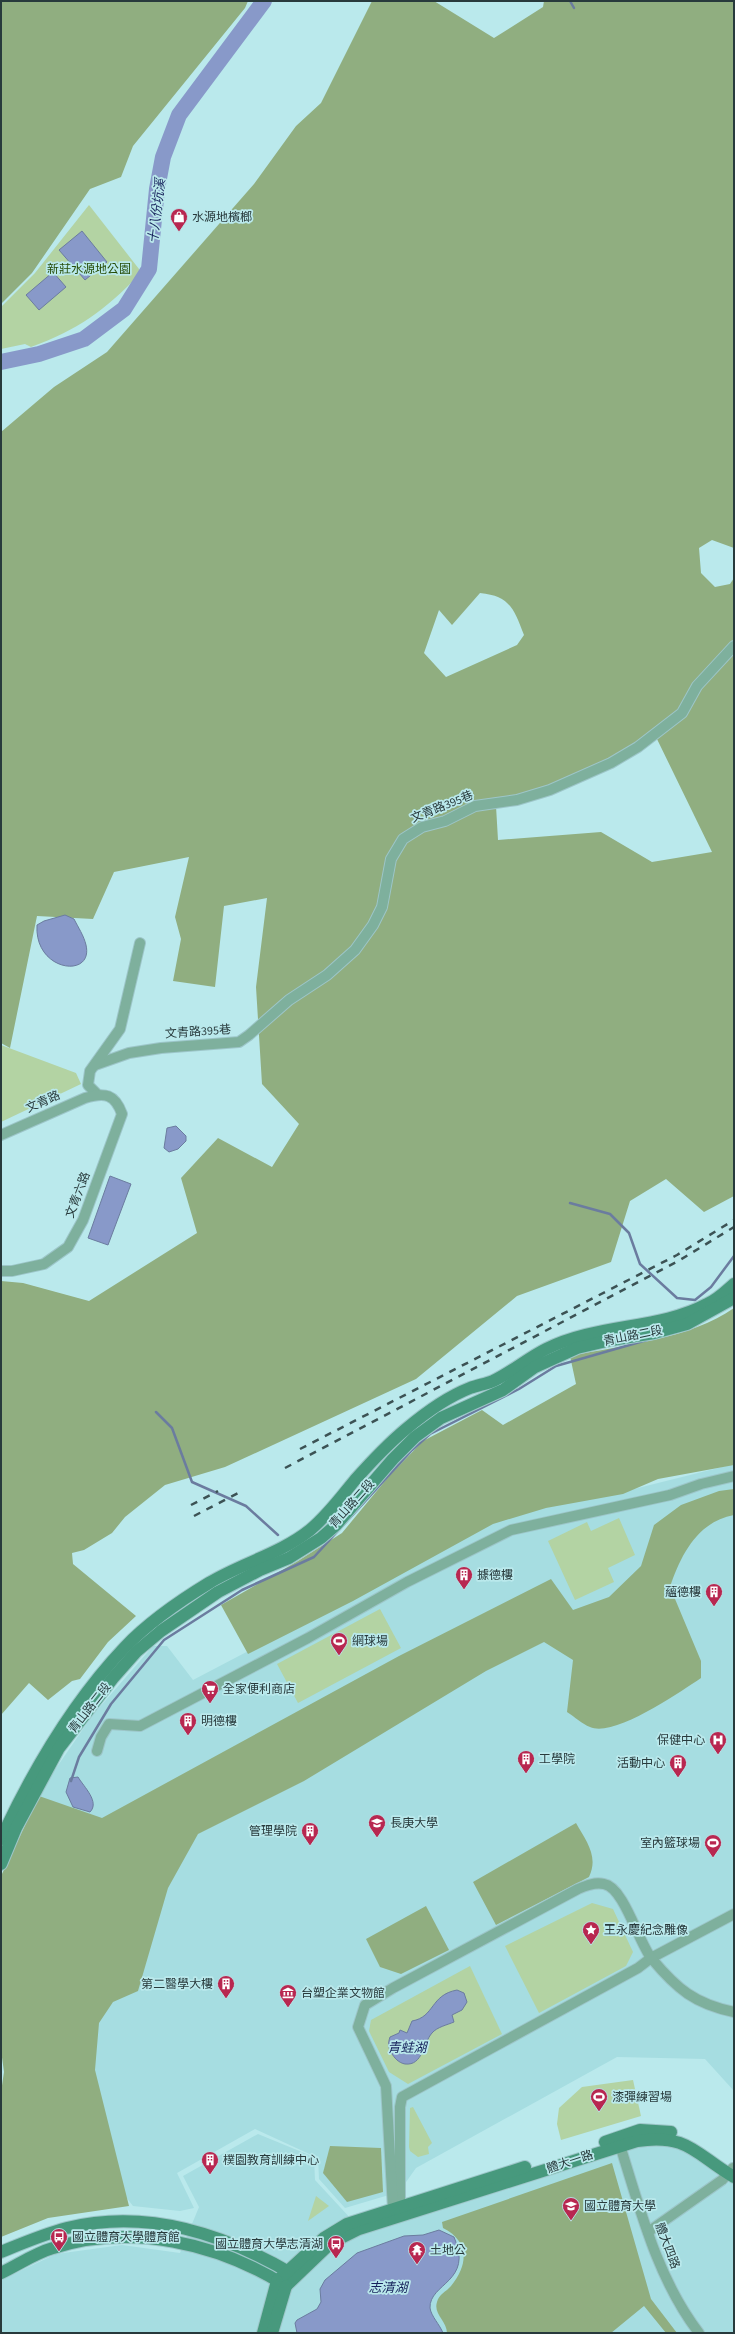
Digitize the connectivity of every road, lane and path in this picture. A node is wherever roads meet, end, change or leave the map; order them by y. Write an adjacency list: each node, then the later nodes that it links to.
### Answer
1 (734, 646): 3 (street, 文青路395巷)
2 (140, 943): 3 (street)
3 (95, 1065): 4 (street)
4 (97, 1094): 5 (street, 文青路); 6 (street, 文青六路)
5 (1, 1135)
6 (1, 1271)
7 (734, 1284): 11 (street, 青山路二段)
8 (734, 1298): 12 (street, 青山路二段)
9 (734, 1476): 10 (street)
10 (97, 1751)
11 (1, 1839)
12 (1, 1864)
13 (734, 1914): 14 (street)
14 (651, 1958): 15 (street); 18 (street); 18 (street)
15 (734, 2012)
16 (619, 2142): 17 (street, 體大一路); 18 (street, 體大一路); 19 (street, 體大四路)
17 (732, 2172): 19 (street)
18 (398, 2210): 22 (street, 體大一路)
19 (648, 2232): 26 (street, 體大四路)
20 (1, 2252): 22 (street)
21 (1, 2273): 23 (street)
22 (292, 2274): 23 (street, 體大一路)
23 (282, 2283): 24 (street); 25 (street)
24 (262, 2333)
25 (272, 2333)
26 (699, 2333)

